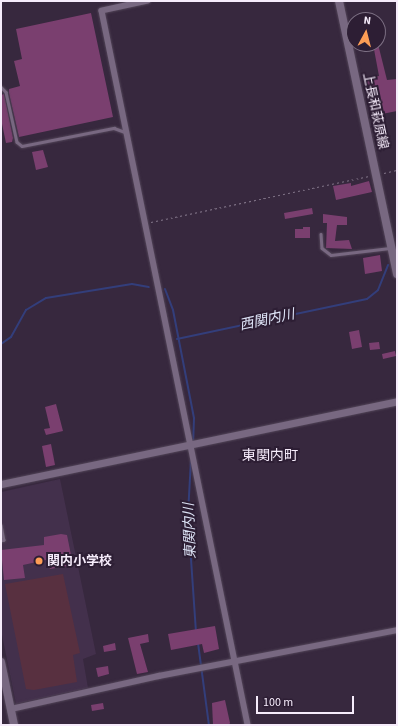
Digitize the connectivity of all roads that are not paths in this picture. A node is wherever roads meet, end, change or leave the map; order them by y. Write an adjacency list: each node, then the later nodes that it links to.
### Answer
1 (148, 1): 4 (street)
2 (339, 1): 6 (main road, 上長和萩原線)
3 (1, 88): 4 (lane)
4 (125, 132): 9 (street)
5 (321, 234): 6 (lane)
6 (392, 248): 7 (main road, 上長和萩原線)
7 (397, 274)
8 (397, 400): 9 (street)
9 (192, 444): 10 (street); 15 (street)
10 (1, 484)
11 (1, 525): 12 (lane)
12 (1, 541)
13 (397, 630): 15 (street)
14 (1, 662): 16 (main road)
15 (237, 662): 16 (street); 18 (street)
16 (11, 709): 17 (main road)
17 (14, 725)
18 (248, 725)

